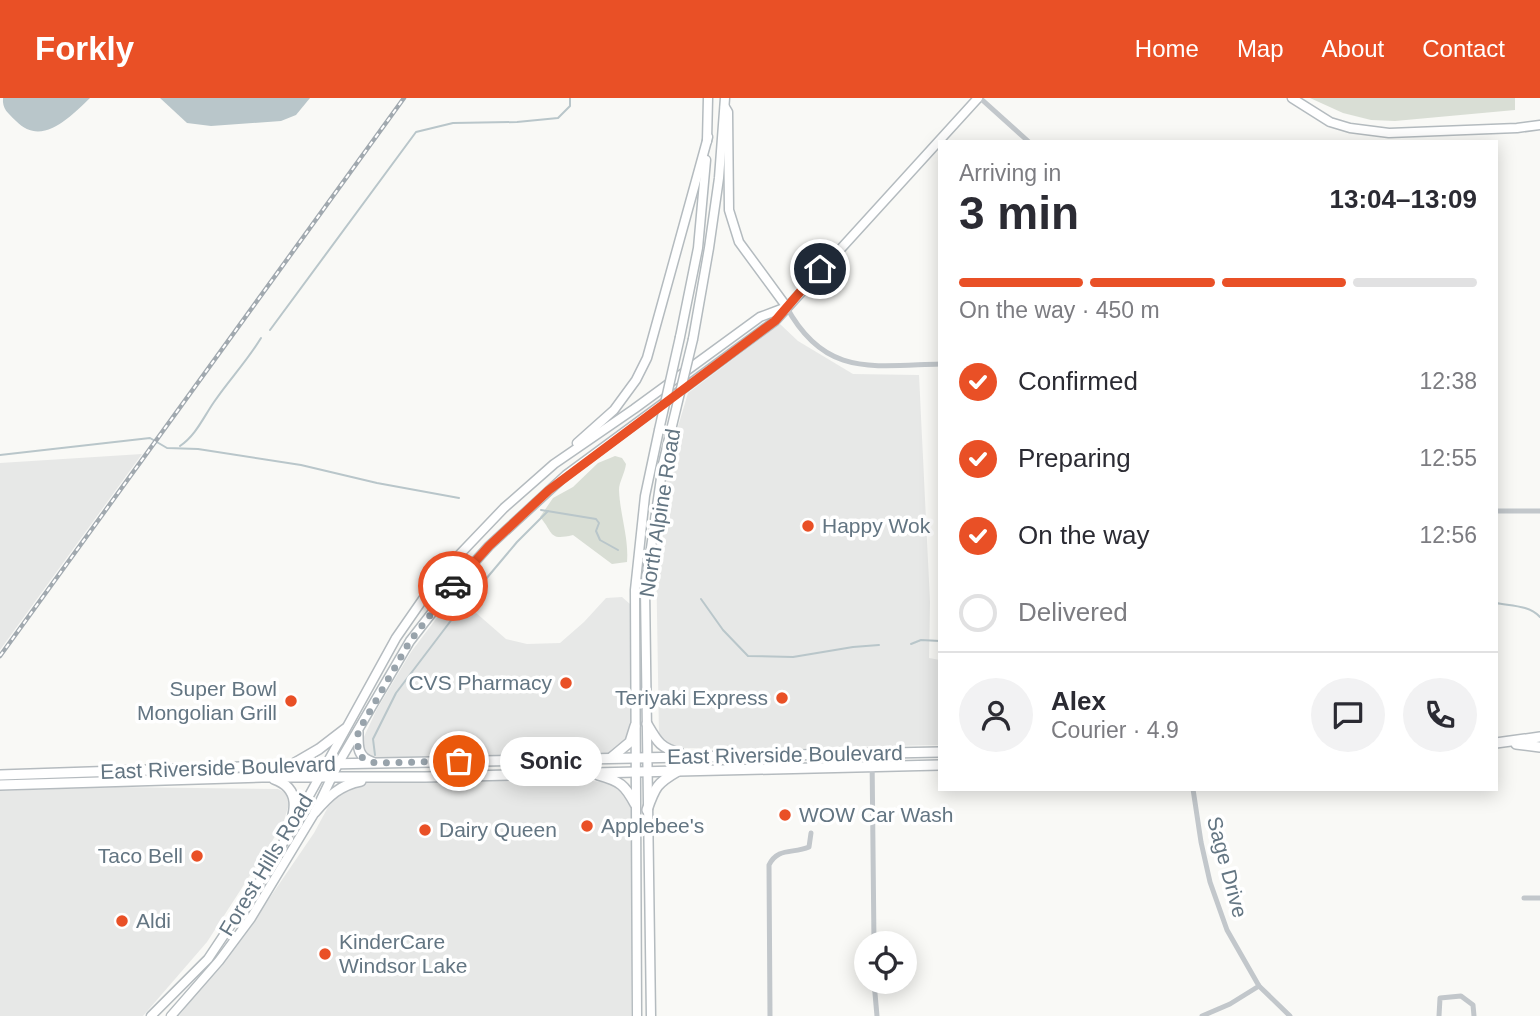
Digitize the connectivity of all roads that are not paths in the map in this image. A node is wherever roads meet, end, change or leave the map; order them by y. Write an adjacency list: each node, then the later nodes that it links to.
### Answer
1 (708, 98): 6 (street, North Alpine Road)
2 (979, 98): 7 (street, Forest Hills Road); 8 (street)
3 (1292, 98): 5 (street)
4 (725, 102): 10 (street); 15 (street, North Alpine Road, bridge)
5 (1540, 125)
6 (708, 137): 12 (street); 16 (street, North Alpine Road, bridge)
7 (940, 140)
8 (1027, 140)
9 (938, 142): 10 (street, Forest Hills Road)
10 (786, 306): 11 (street); 12 (street, Forest Hills Road); 18 (street, Forest Hills Road)
11 (938, 364)
12 (554, 464): 17 (street, Forest Hills Road)
13 (1498, 511): 14 (street)
14 (1540, 511)
15 (646, 724): 24 (main road); 26 (street, North Alpine Road)
16 (635, 726): 25 (street, North Alpine Road); 27 (main road)
17 (345, 729): 29 (street, Forest Hills Road); 32 (main road)
18 (358, 732): 28 (main road); 30 (street, Forest Hills Road)
19 (1540, 737): 20 (main road)
20 (1500, 743): 21 (main road)
21 (1540, 747)
22 (938, 752): 23 (main road, East Riverside Boulevard)
23 (872, 754): 24 (main road, East Riverside Boulevard); 33 (street)
24 (696, 756): 26 (main road, East Riverside Boulevard)
25 (635, 757): 26 (main road, East Riverside Boulevard); 27 (main road, East Riverside Boulevard); 36 (street, North Alpine Road)
26 (647, 757): 34 (street, North Alpine Road)
27 (611, 758): 28 (main road, East Riverside Boulevard)
28 (384, 763): 30 (main road, East Riverside Boulevard)
29 (327, 764): 30 (main road, East Riverside Boulevard); 32 (main road, East Riverside Boulevard); 40 (street, Forest Hills Road)
30 (338, 764): 42 (street, Forest Hills Road)
31 (938, 765): 33 (main road, East Riverside Boulevard)
32 (285, 766): 38 (main road, East Riverside Boulevard)
33 (872, 766): 35 (main road, East Riverside Boulevard); 54 (street)
34 (647, 770): 35 (main road, East Riverside Boulevard); 36 (main road, East Riverside Boulevard); 46 (street, North Alpine Road)
35 (680, 770): 46 (main road)
36 (635, 771): 37 (main road, East Riverside Boulevard); 45 (street, North Alpine Road)
37 (587, 772): 41 (main road, East Riverside Boulevard); 45 (main road)
38 (0, 775)
39 (269, 777): 40 (main road, East Riverside Boulevard); 43 (main road, East Riverside Boulevard); 49 (main road)
40 (319, 777): 42 (main road, East Riverside Boulevard); 49 (street, Forest Hills Road)
41 (388, 777): 42 (main road, East Riverside Boulevard); 47 (main road)
42 (331, 778): 47 (street, Forest Hills Road)
43 (0, 785)
44 (1193, 791): 55 (street, Sage Drive)
45 (635, 804): 50 (street, North Alpine Road)
46 (647, 810): 51 (street, North Alpine Road)
47 (315, 812): 58 (street, Forest Hills Road)
48 (811, 833): 61 (street)
49 (288, 834): 57 (street, Forest Hills Road)
50 (636, 880): 51 (street); 59 (street, North Alpine Road)
51 (648, 880): 60 (street, North Alpine Road)
52 (1524, 898): 53 (street)
53 (1540, 898)
54 (874, 931)
55 (1259, 986): 63 (street); 64 (street, Sage Drive)
56 (875, 994): 62 (street)
57 (151, 1016)
58 (172, 1016)
59 (637, 1016)
60 (651, 1016)
61 (770, 1016)
62 (877, 1016)
63 (1202, 1016)
64 (1290, 1016)
65 (1439, 1016): 66 (street)
66 (1474, 1016)

